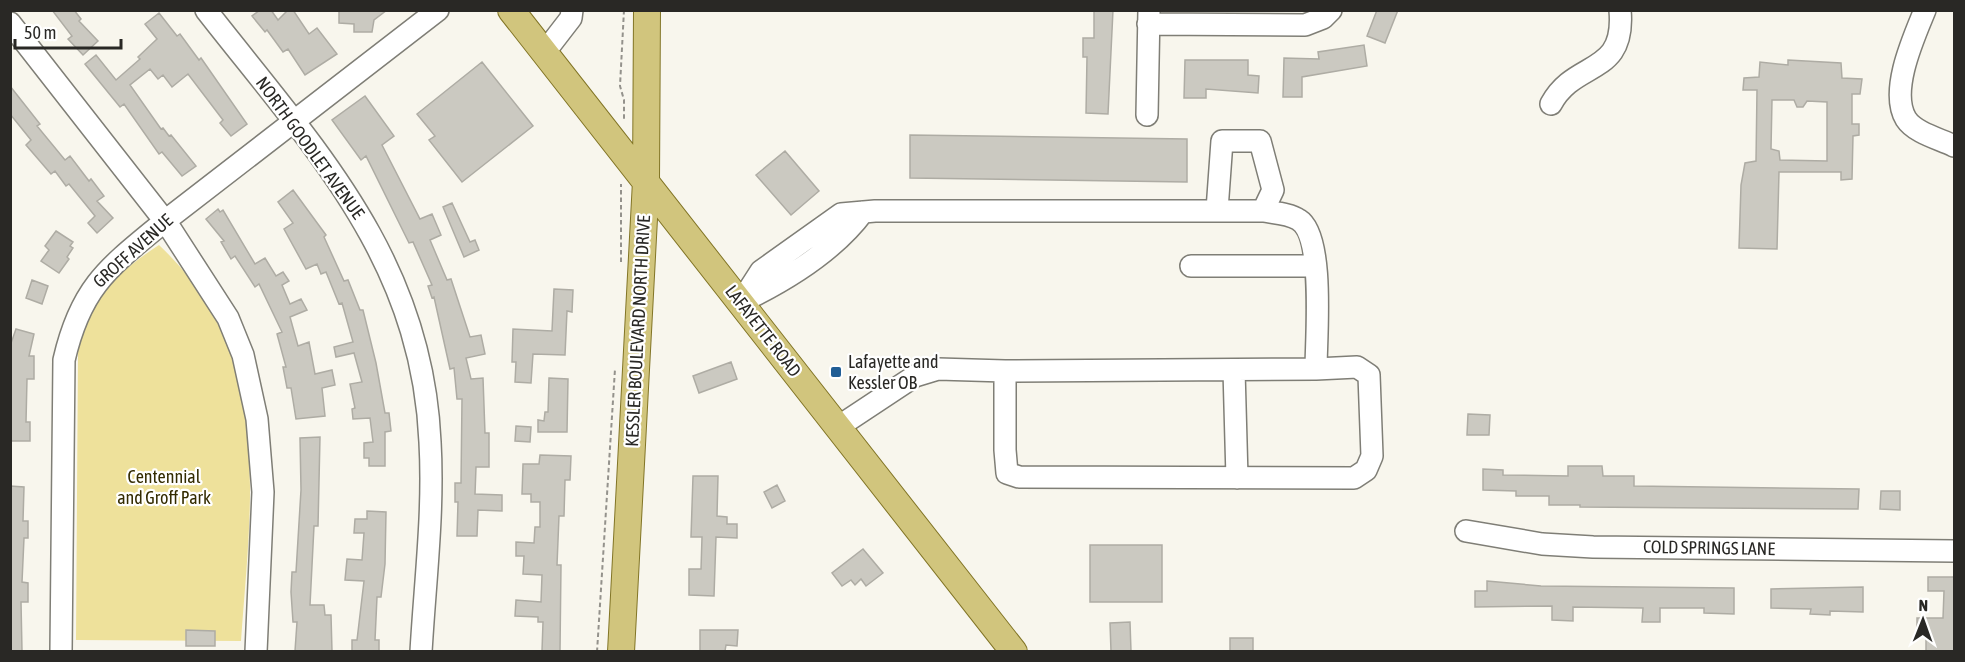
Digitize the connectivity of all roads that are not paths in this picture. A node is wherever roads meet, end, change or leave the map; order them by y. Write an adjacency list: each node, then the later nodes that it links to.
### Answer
1 (206, 10): 15 (street, NORTH GOODLET AVENUE)
2 (438, 10): 15 (street, GROFF AVENUE)
3 (511, 10): 12 (main road, LAFAYETTE ROAD)
4 (572, 10): 12 (street)
5 (647, 10): 17 (main road, KESSLER BOULEVARD NORTH DRIVE)
6 (1331, 10): 9 (street)
7 (1620, 10): 13 (street)
8 (1925, 10): 16 (street)
9 (1148, 17): 14 (street)
10 (10, 23): 11 (street)
11 (18, 46): 20 (street)
12 (544, 53): 17 (main road, LAFAYETTE ROAD)
13 (1551, 104)
14 (1147, 115)
15 (292, 121): 20 (street, GROFF AVENUE); 33 (street, NORTH GOODLET AVENUE)
16 (1954, 146)
17 (646, 181): 23 (main road, LAFAYETTE ROAD); 34 (main road, KESSLER BOULEVARD NORTH DRIVE)
18 (1217, 210): 19 (street); 19 (street); 23 (street)
19 (1263, 211): 22 (street)
20 (165, 221): 31 (street, GROFF AVENUE); 32 (street)
21 (1191, 266): 22 (street)
22 (1315, 266): 24 (street)
23 (741, 302): 27 (main road, LAFAYETTE ROAD)
24 (1316, 369): 26 (street); 28 (street)
25 (1005, 370): 26 (street); 27 (street); 28 (street)
26 (1234, 370): 28 (street)
27 (838, 427): 35 (main road, LAFAYETTE ROAD)
28 (1237, 477)
29 (1466, 531): 30 (street, COLD SPRINGS LANE)
30 (1954, 551)
31 (61, 651)
32 (256, 651)
33 (420, 651)
34 (621, 651)
35 (1014, 651)

